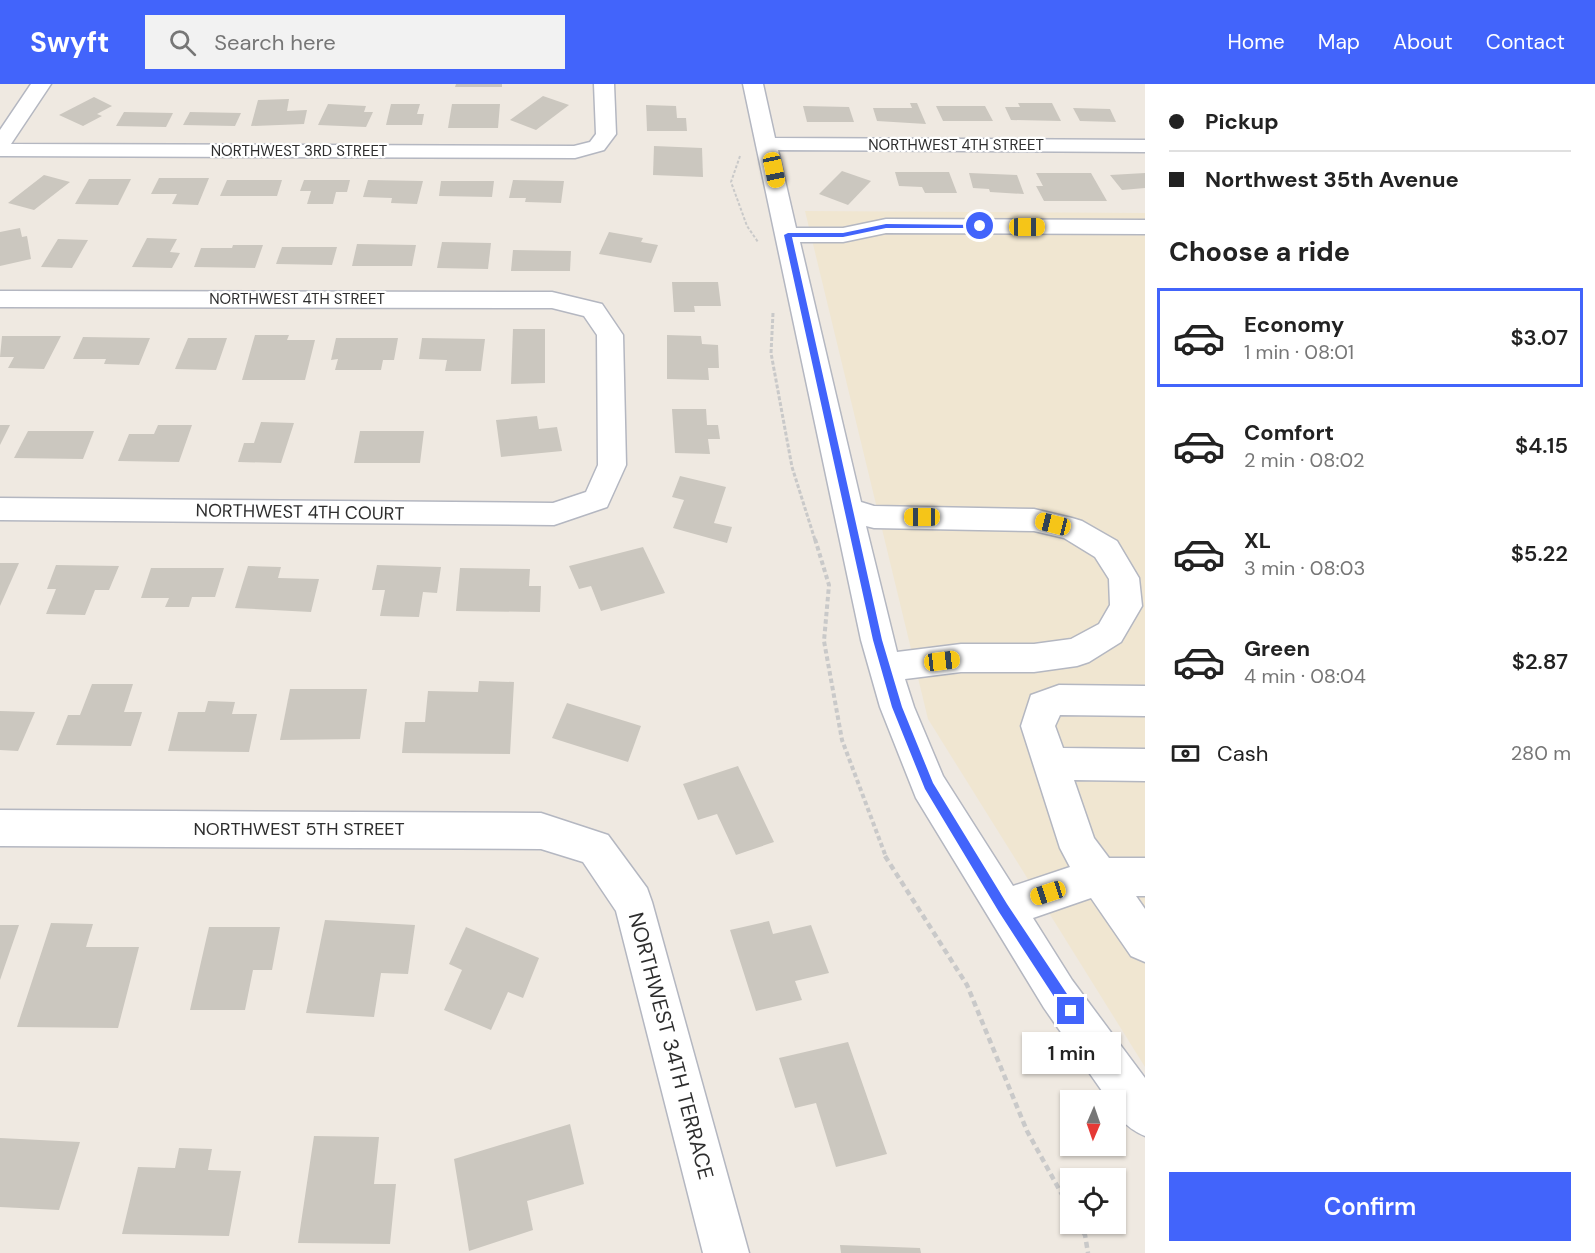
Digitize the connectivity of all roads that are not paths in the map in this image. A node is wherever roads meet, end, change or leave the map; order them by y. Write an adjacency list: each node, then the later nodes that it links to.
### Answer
1 (41, 84): 5 (street)
2 (604, 84): 7 (street, NORTHWEST 3RD STREET)
3 (753, 84): 4 (street)
4 (768, 144): 6 (street, NORTHWEST 4TH STREET); 9 (street)
5 (0, 145)
6 (1145, 146)
7 (0, 150)
8 (1145, 227): 9 (street)
9 (788, 235): 13 (street)
10 (0, 299): 11 (street, NORTHWEST 4TH STREET)
11 (597, 499): 12 (street, NORTHWEST 4TH COURT)
12 (0, 509)
13 (849, 510): 14 (street); 14 (street)
14 (885, 667): 22 (street)
15 (1145, 701): 16 (street)
16 (1051, 764): 17 (street); 20 (street)
17 (1145, 765)
18 (0, 828): 19 (street, NORTHWEST 5TH STREET)
19 (595, 848): 25 (street, NORTHWEST 34TH TERRACE)
20 (1099, 877): 21 (street); 22 (street); 23 (street)
21 (1145, 877)
22 (1003, 908): 24 (street)
23 (1145, 942)
24 (1145, 1114)
25 (726, 1253)

